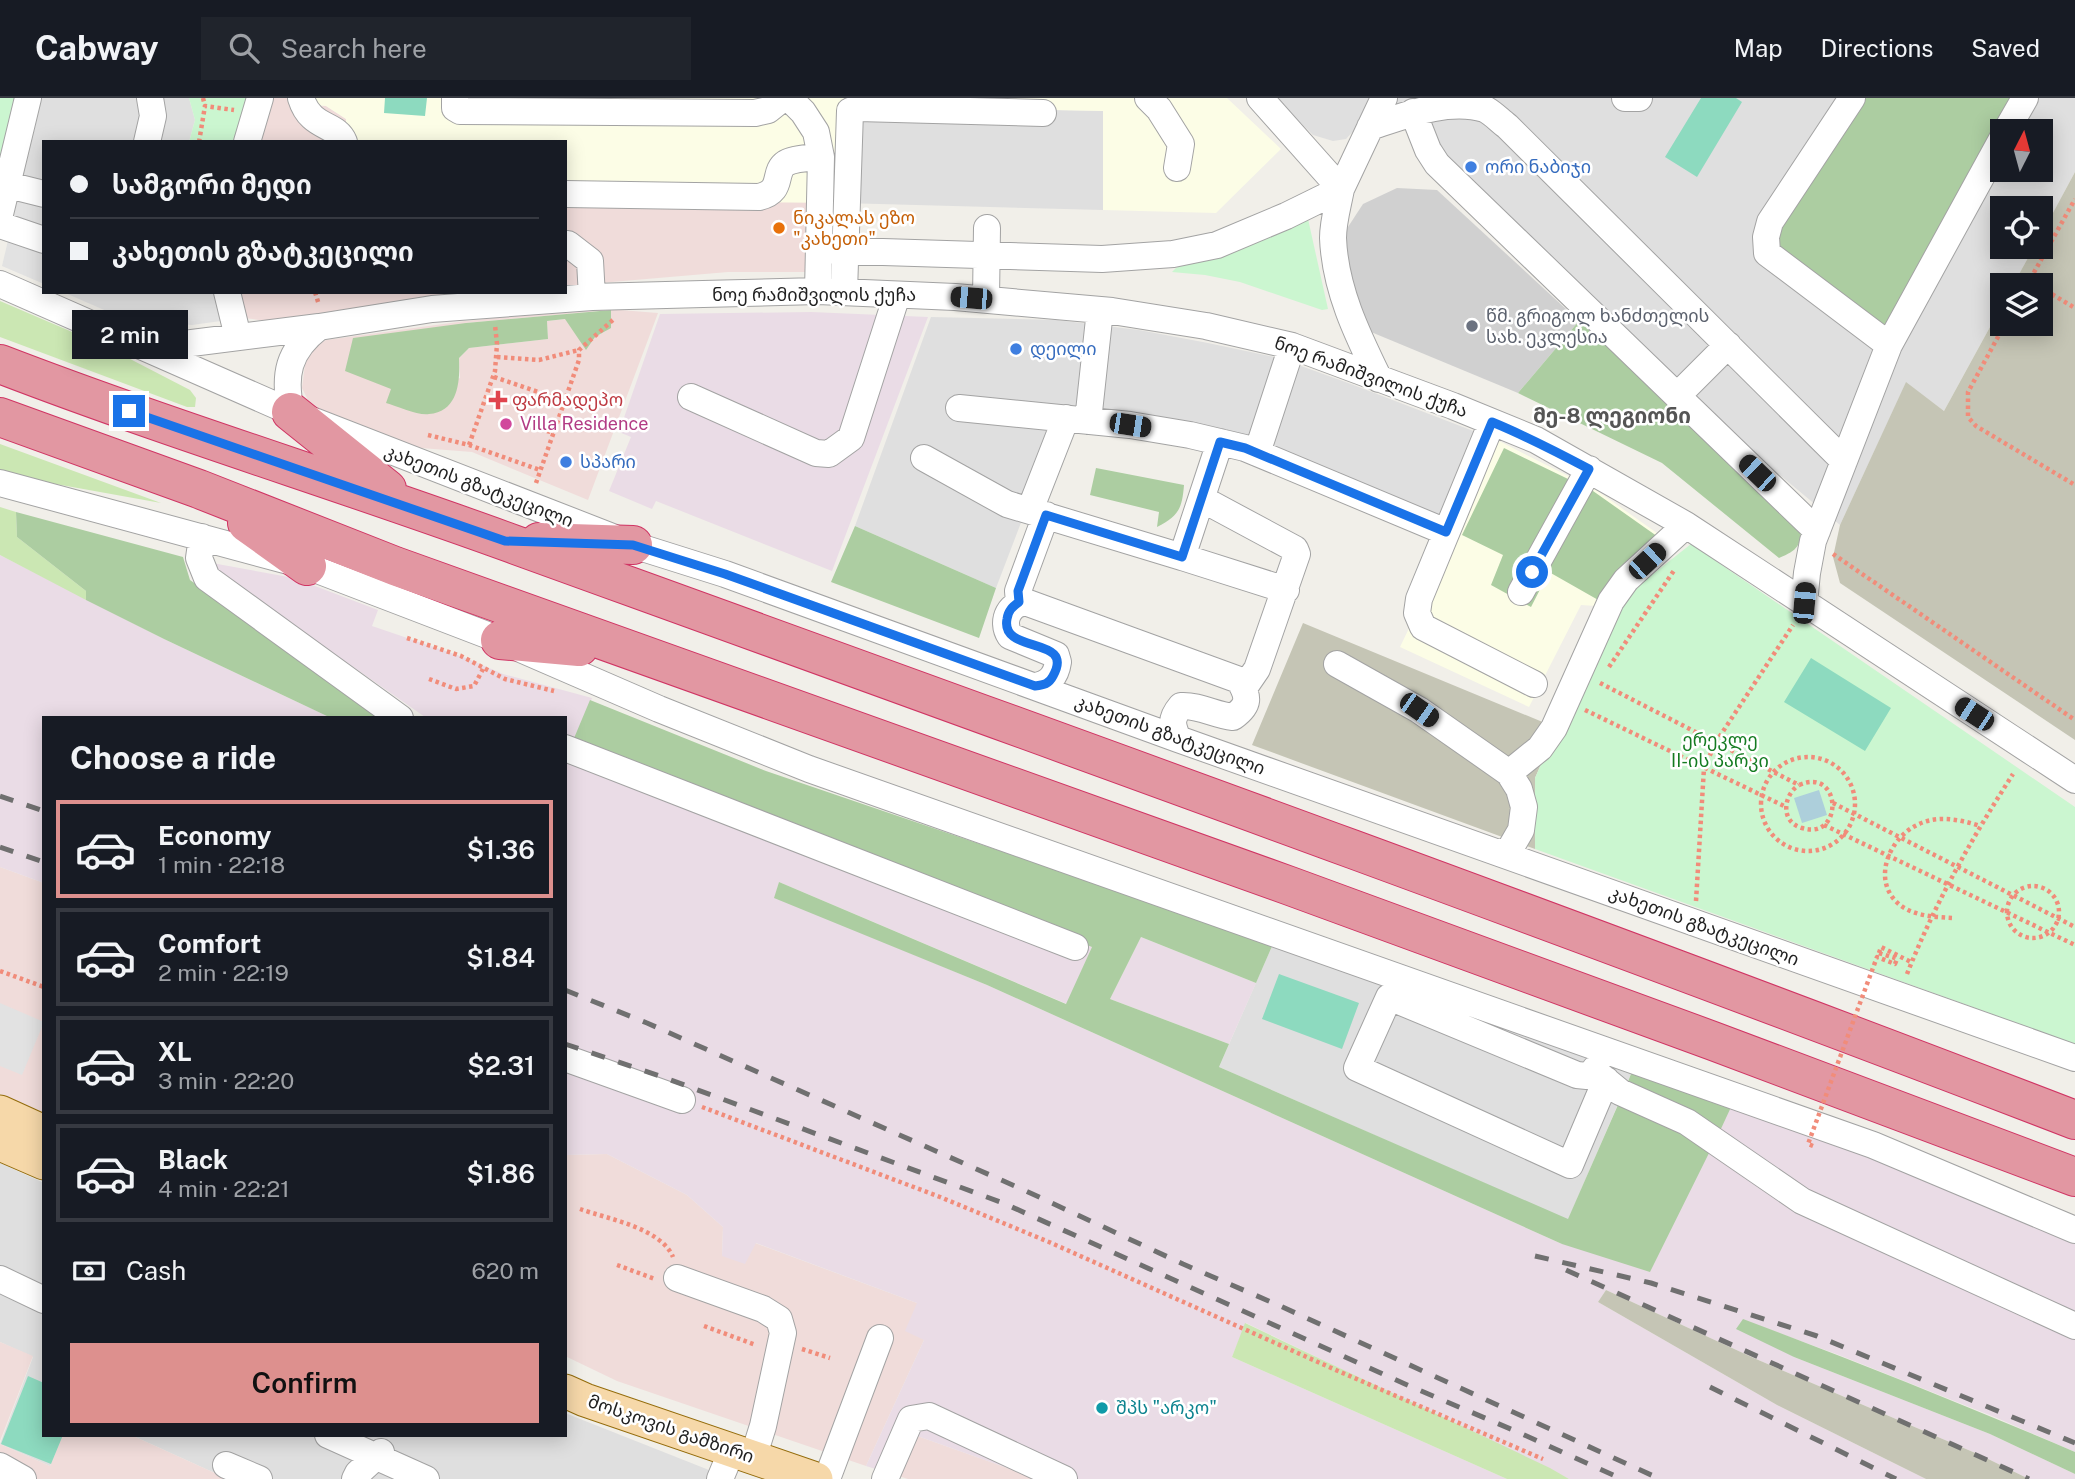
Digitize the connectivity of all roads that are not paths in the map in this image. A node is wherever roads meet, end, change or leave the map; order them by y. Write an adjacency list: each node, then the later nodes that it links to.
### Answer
1 (29, 98): 26 (street)
2 (150, 98): 20 (street)
3 (302, 98): 22 (street)
4 (455, 98): 14 (street)
5 (783, 98): 14 (street)
6 (789, 98): 23 (street)
7 (1148, 98): 25 (street)
8 (1260, 98): 27 (street)
9 (1384, 98): 19 (street)
10 (1625, 98): 11 (street)
11 (1639, 98)
12 (1852, 98): 48 (street)
13 (2025, 98): 18 (street)
14 (593, 105)
15 (258, 106): 21 (street)
16 (1413, 112): 19 (street); 47 (street); 53 (street)
17 (1043, 113): 35 (street)
18 (2013, 119)
19 (1370, 127): 27 (street)
20 (147, 140)
21 (248, 140)
22 (343, 140)
23 (821, 157): 29 (street); 35 (street)
24 (1990, 161): 48 (street)
25 (1177, 168)
26 (8, 185): 28 (street); 30 (street)
27 (1341, 189): 36 (street); 52 (street)
28 (42, 194)
29 (567, 194)
30 (0, 215)
31 (0, 225): 33 (street)
32 (987, 228): 36 (street)
33 (42, 239)
34 (567, 244): 41 (street)
35 (832, 250): 36 (street); 38 (street)
36 (986, 255): 42 (street)
37 (0, 284): 50 (street, კახეთის გზატკეცილი)
38 (831, 292): 40 (street, ნოე რამიშვილის ქუჩა); 41 (street, ნოე რამიშვილის ქუჩა)
39 (227, 294): 46 (street)
40 (897, 295): 42 (street, ნოე რამიშვილის ქუჩა); 54 (street)
41 (592, 297): 43 (street, ნოე რამიშვილის ქუჩა)
42 (986, 299): 44 (street, ნოე რამიშვილის ქუჩა)
43 (431, 301): 45 (street, ნოე რამიშვილის ქუჩა)
44 (1100, 310): 49 (street, ნოე რამიშვილის ქუჩა); 58 (street)
45 (319, 327): 46 (street, ნოე რამიშვილის ქუჩა); 56 (street)
46 (238, 337): 50 (street, ნოე რამიშვილის ქუჩა)
47 (1728, 345): 53 (street); 63 (street)
48 (1889, 345): 63 (street)
49 (1292, 346): 52 (street, ნოე რამიშვილის ქუჩა); 61 (street)
50 (150, 349): 56 (street, კახეთის გზატკეცილი)
51 (0, 363): 68 (highway)
52 (1379, 379): 59 (street, ნოე რამიშვილის ქუჩა)
53 (1677, 396): 72 (street)
54 (691, 397)
55 (959, 408): 58 (street)
56 (291, 412): 68 (highway); 75 (street, კახეთის გზატკეცილი)
57 (0, 417): 66 (highway)
58 (1077, 420): 60 (street); 69 (street)
59 (1492, 422): 64 (street, ნოე რამიშვილის ქუჩა); 71 (street)
60 (1220, 442): 61 (street); 67 (street)
61 (1257, 453): 71 (street)
62 (924, 458): 69 (street)
63 (1844, 461): 72 (street)
64 (1589, 469): 70 (street, ნოე რამიშვილის ქუჩა); 79 (street)
65 (0, 483): 73 (street)
66 (200, 489): 77 (highway); 82 (highway)
67 (1202, 499): 76 (street); 78 (street)
68 (407, 506): 74 (highway)
69 (1038, 513): 76 (street); 80 (street)
70 (1686, 525): 81 (street, ნოე რამიშვილის ქუჩა); 91 (street)
71 (1446, 532): 85 (street)
72 (1815, 536): 81 (street)
73 (202, 537): 77 (street); 88 (street)
74 (505, 541): 75 (highway); 100 (highway)
75 (633, 545): 86 (street, კახეთის გზატკეცილი)
76 (1182, 557): 78 (street)
77 (307, 566): 83 (street)
78 (1286, 590): 87 (street)
79 (1521, 592)
80 (1019, 602): 86 (street); 87 (street)
81 (1799, 614): 92 (street, ნოე რამიშვილის ქუჩა)
82 (634, 652): 83 (highway); 104 (highway)
83 (491, 654): 97 (street)
84 (1337, 664): 91 (street)
85 (1534, 684)
86 (1035, 686): 89 (street, კახეთის გზატკეცილი)
87 (1244, 688): 89 (street)
88 (397, 716)
89 (1178, 739): 93 (street, კახეთის გზატკეცილი)
90 (567, 749): 94 (street)
91 (1509, 773): 93 (street)
92 (2075, 780)
93 (1501, 853): 95 (street, კახეთის გზატკეცილი)
94 (1074, 947)
95 (2075, 1058)
96 (567, 1059): 98 (street)
97 (1600, 1067): 97 (street); 105 (street); 109 (street)
98 (682, 1100)
99 (0, 1112): 101 (main road)
100 (2075, 1120)
101 (42, 1131)
102 (0, 1144): 103 (main road)
103 (42, 1162)
104 (2075, 1177)
105 (2075, 1230)
106 (677, 1278): 114 (street)
107 (0, 1279): 108 (street)
108 (42, 1299)
109 (2075, 1326)
110 (880, 1338): 122 (street)
111 (567, 1392): 114 (main road, მოსკოვის გამზირი)
112 (332, 1437): 113 (street)
113 (379, 1454): 119 (street); 120 (street)
114 (735, 1462): 121 (main road, მოსკოვის გამზირი)
115 (0, 1465): 117 (street)
116 (226, 1465): 118 (street)
117 (23, 1479)
118 (259, 1479)
119 (355, 1479)
120 (426, 1479)
121 (816, 1479)
122 (827, 1479)
123 (885, 1479): 124 (street)
124 (1064, 1479)

